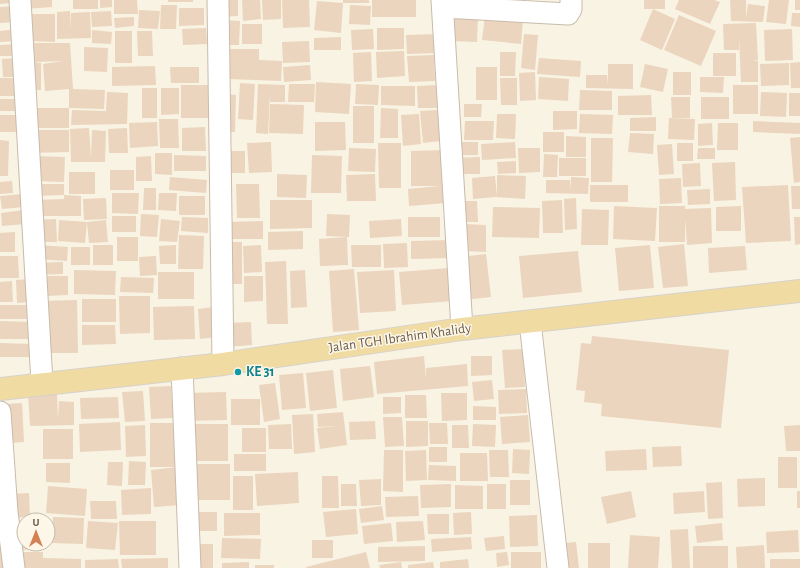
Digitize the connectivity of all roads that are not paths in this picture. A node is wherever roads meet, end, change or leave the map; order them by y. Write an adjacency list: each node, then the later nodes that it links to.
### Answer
1 (20, 0): 10 (street)
2 (218, 0): 8 (street)
3 (571, 0): 4 (street)
4 (443, 3): 7 (street)
5 (800, 291): 6 (main road, Jalan TGH Ibrahim Khalidy)
6 (530, 322): 7 (main road, Jalan TGH Ibrahim Khalidy); 15 (street)
7 (462, 329): 8 (main road, Jalan TGH Ibrahim Khalidy)
8 (223, 364): 9 (main road, Jalan TGH Ibrahim Khalidy)
9 (182, 368): 10 (main road, Jalan TGH Ibrahim Khalidy); 14 (street)
10 (42, 383): 11 (main road, Jalan TGH Ibrahim Khalidy)
11 (0, 388)
12 (0, 412): 13 (street)
13 (14, 568)
14 (190, 568)
15 (558, 568)

